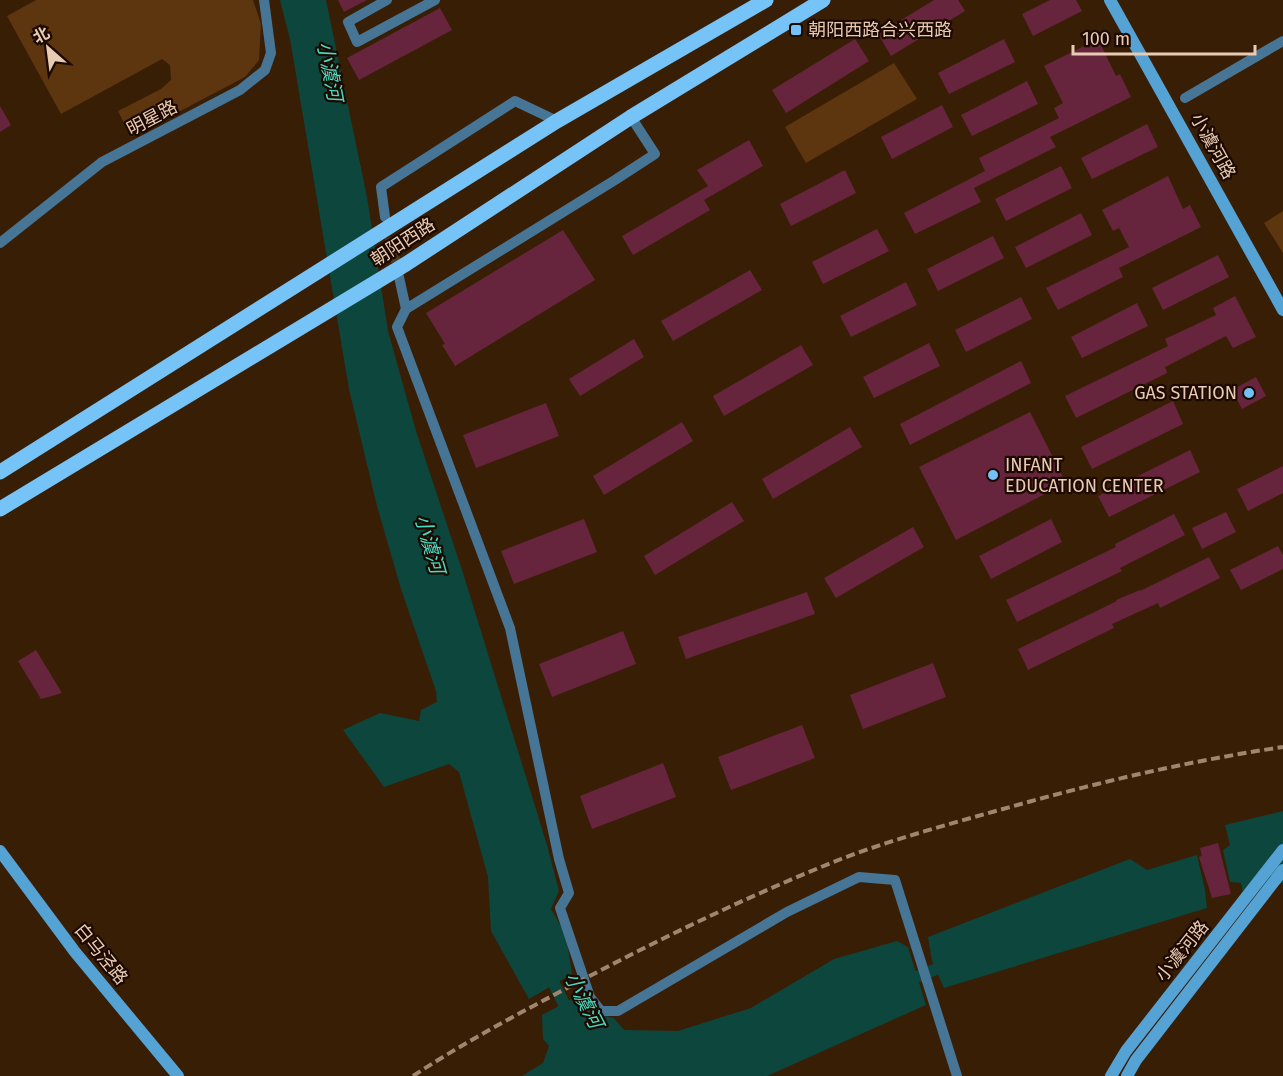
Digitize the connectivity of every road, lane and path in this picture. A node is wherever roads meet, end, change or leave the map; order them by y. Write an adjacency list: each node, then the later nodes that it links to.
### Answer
1 (264, 0): 12 (street, 明星路)
2 (387, 0): 3 (street)
3 (435, 0)
4 (766, 0): 10 (main road, 朝阳西路)
5 (823, 0): 9 (main road, 朝阳西路)
6 (1110, 0): 15 (main road, 小澞河路)
7 (1283, 41): 8 (street)
8 (1185, 98)
9 (631, 117): 13 (main road, 朝阳西路); 14 (street)
10 (557, 121): 11 (main road, 朝阳西路); 11 (street)
11 (391, 218): 16 (main road, 朝阳西路)
12 (0, 243)
13 (403, 270): 14 (street); 17 (main road, 朝阳西路)
14 (406, 309): 22 (street)
15 (1283, 310)
16 (0, 472)
17 (0, 509)
18 (1283, 850): 23 (main road, 小澞河路)
19 (0, 851): 21 (main road, 白马泾路)
20 (1283, 870): 24 (main road, 小澞河路)
21 (178, 1076)
22 (957, 1076)
23 (1112, 1076)
24 (1127, 1076)

